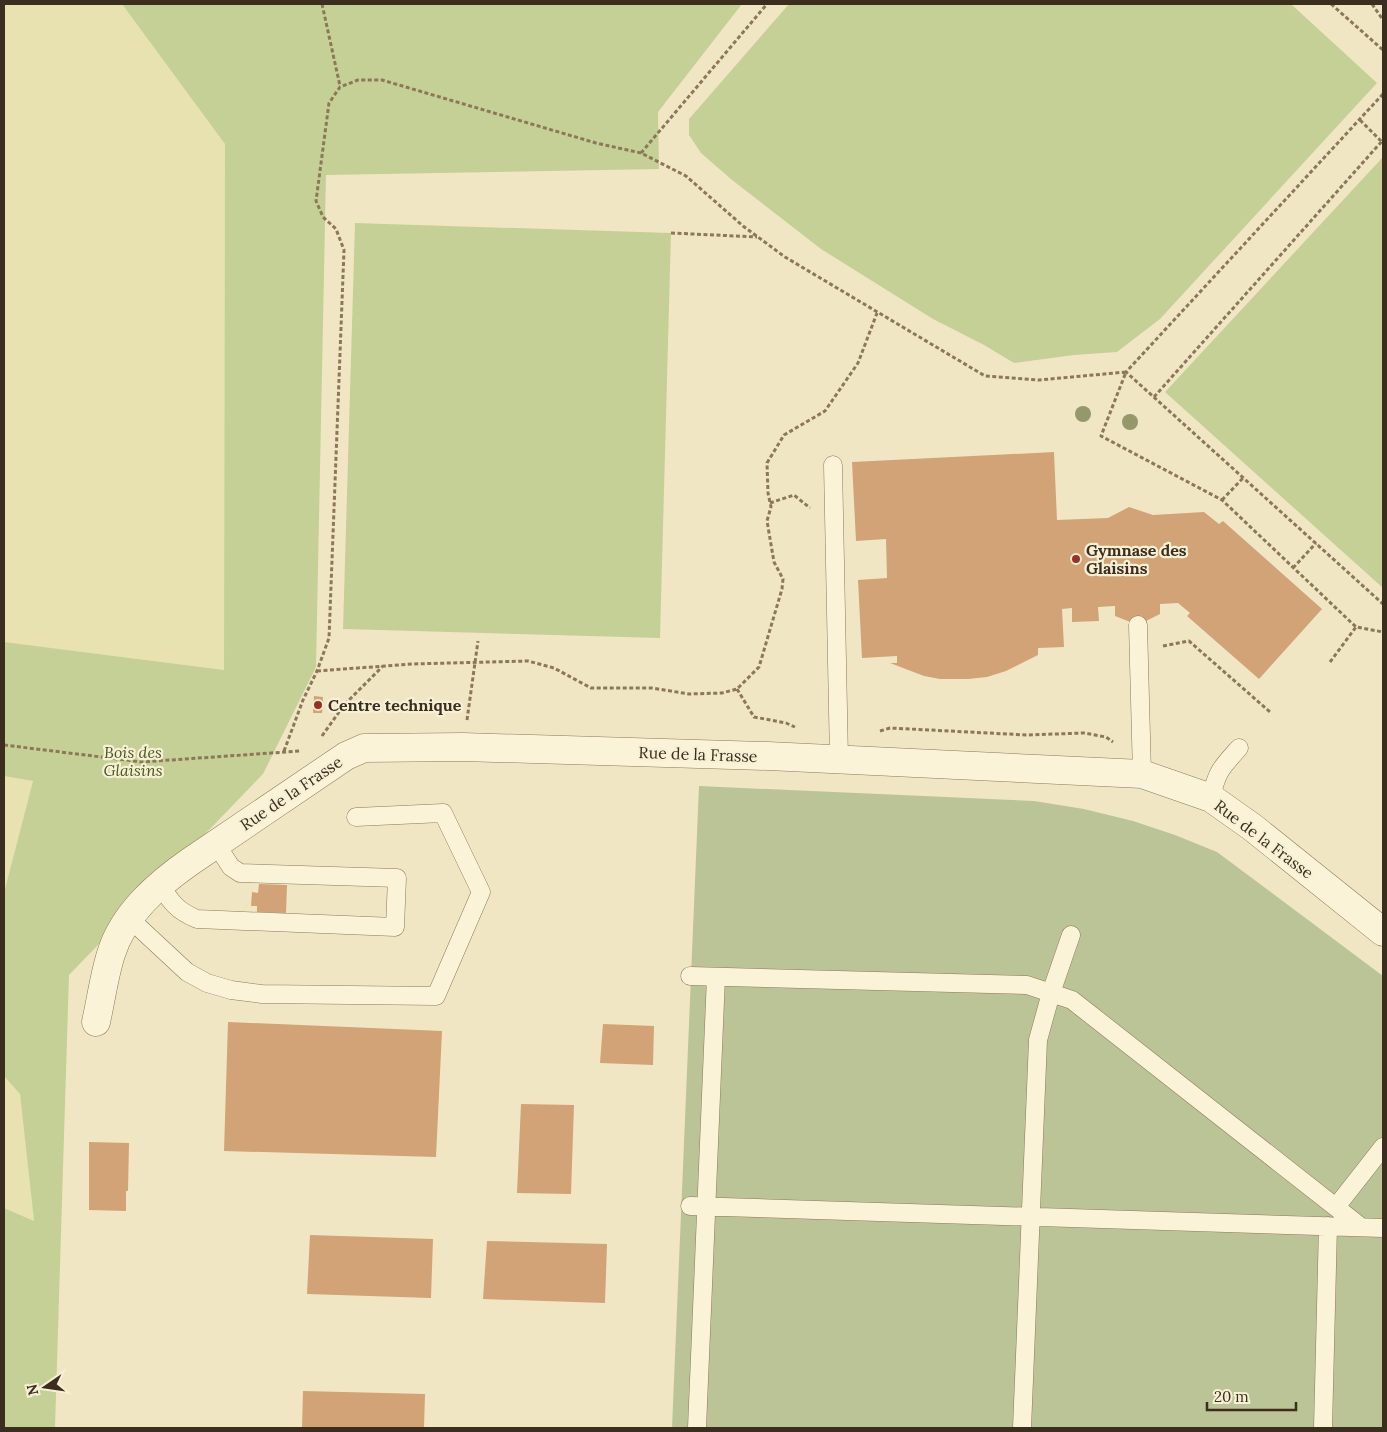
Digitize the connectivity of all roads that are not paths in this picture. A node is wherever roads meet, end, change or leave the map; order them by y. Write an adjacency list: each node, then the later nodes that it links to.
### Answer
1 (833, 465): 4 (lane)
2 (1138, 625): 5 (lane)
3 (1239, 748): 6 (lane)
4 (839, 759): 5 (street, Rue de la Frasse); 8 (street, Rue de la Frasse)
5 (1142, 770): 6 (street, Rue de la Frasse)
6 (1211, 798): 11 (street, Rue de la Frasse)
7 (356, 817): 10 (lane)
8 (216, 844): 9 (street, Rue de la Frasse); 9 (lane)
9 (160, 885): 10 (street, Rue de la Frasse)
10 (130, 919): 16 (street, Rue de la Frasse)
11 (1383, 932)
12 (1071, 935): 15 (lane)
13 (690, 976): 14 (lane)
14 (716, 976): 15 (lane); 18 (lane)
15 (1051, 993): 19 (lane); 20 (lane)
16 (96, 1022)
17 (1383, 1146): 19 (lane)
18 (698, 1207): 20 (lane); 24 (lane)
19 (1336, 1207): 22 (lane)
20 (1031, 1217): 21 (lane); 25 (lane)
21 (1328, 1226): 22 (lane); 26 (lane)
22 (1361, 1227): 23 (lane)
23 (1383, 1228)
24 (697, 1428)
25 (1022, 1428)
26 (1323, 1428)

